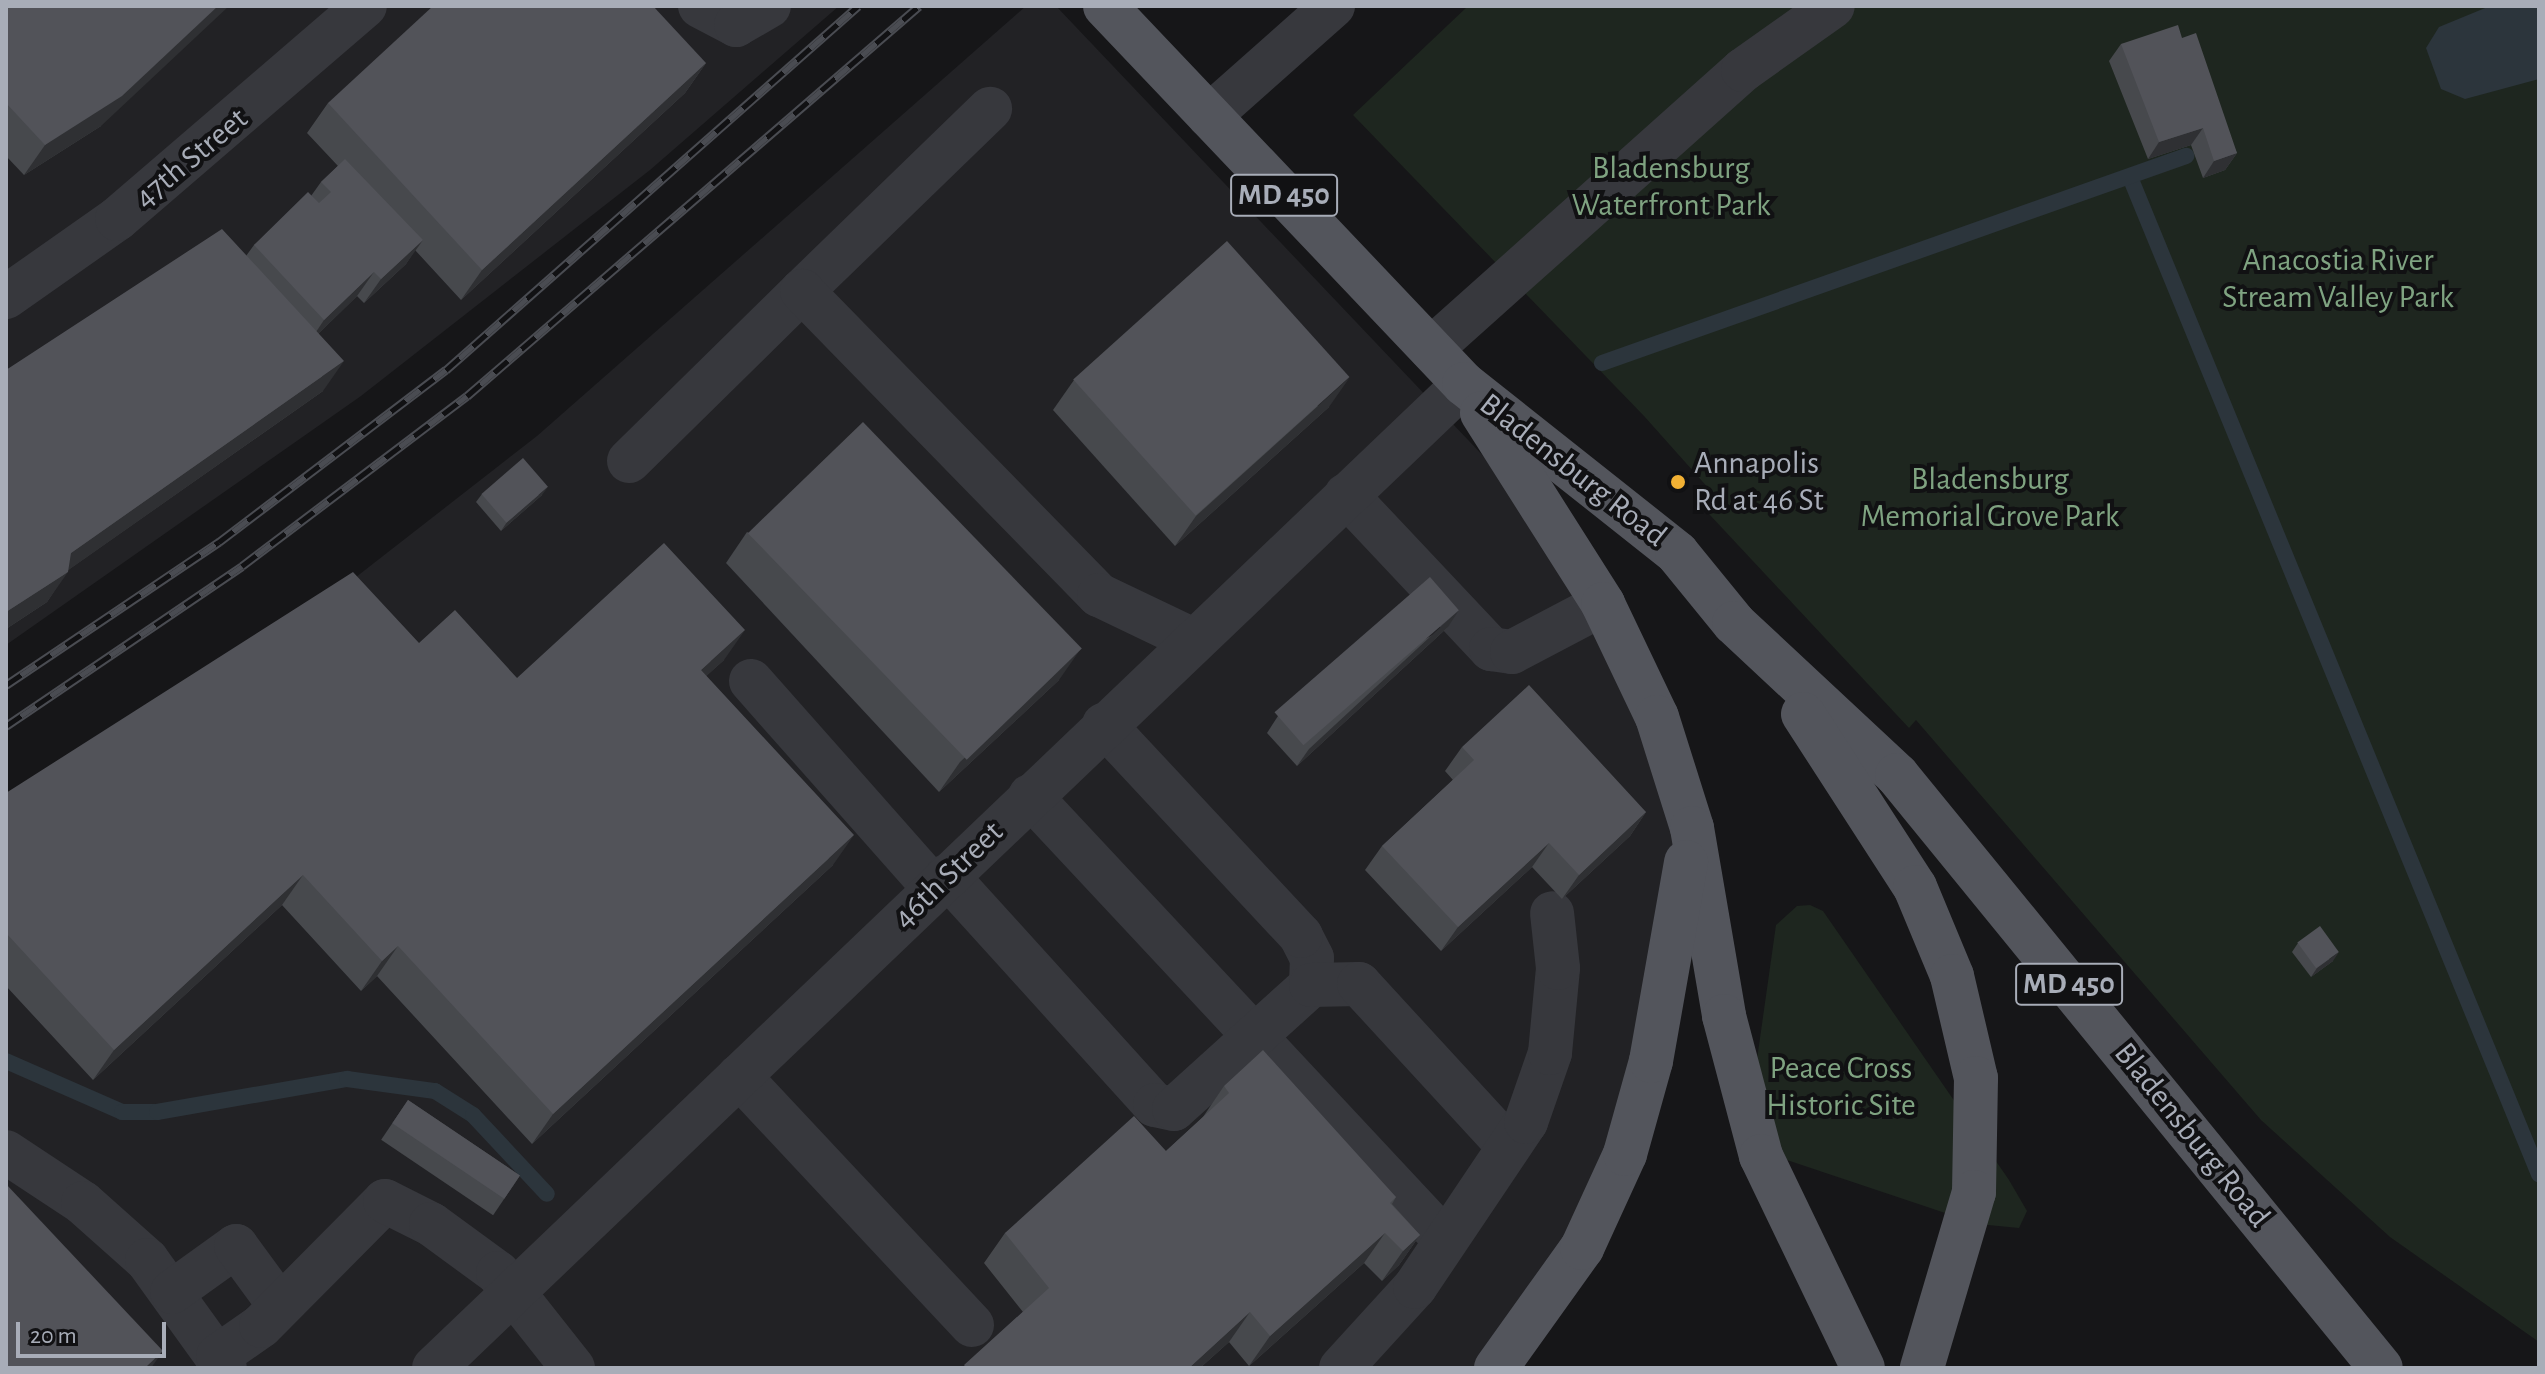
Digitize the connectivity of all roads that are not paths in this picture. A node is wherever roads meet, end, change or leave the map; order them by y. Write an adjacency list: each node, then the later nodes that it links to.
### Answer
1 (700, 6): 2 (street)
2 (769, 6)
3 (1105, 6): 8 (main road, MD 450)
4 (1333, 6): 8 (street)
5 (1833, 6): 11 (street)
6 (351, 11): 10 (street, 47th Street)
7 (990, 109): 9 (street)
8 (1209, 116): 11 (main road, MD 450)
9 (802, 291): 13 (street); 17 (street)
10 (6, 297)
11 (1431, 349): 12 (main road, MD 450)
12 (1464, 384): 14 (street, 46th Street); 15 (main road, Bladensburg Road / MD 450); 16 (main road, Bladensburg Road / MD 450)
13 (629, 461)
14 (1346, 495): 15 (street); 17 (street, 46th Street)
15 (1603, 604): 21 (main road, Bladensburg Road / MD 450)
16 (1734, 623): 40 (main road); 41 (main road, Bladensburg Road / MD 450)
17 (1193, 640): 19 (street, 46th Street)
18 (751, 681): 22 (street)
19 (1104, 725): 20 (street, 46th Street); 24 (street)
20 (1030, 796): 22 (street, 46th Street); 25 (street)
21 (1692, 828): 38 (main road); 39 (main road, Bladensburg Road / MD 450)
22 (940, 882): 25 (street); 26 (street, 46th Street)
23 (1552, 913): 27 (street)
24 (1311, 985): 25 (street); 27 (street)
25 (1254, 1037): 29 (street)
26 (739, 1076): 30 (street, 46th Street); 33 (street)
27 (1508, 1146): 29 (street)
28 (6, 1152): 31 (street)
29 (1443, 1238): 37 (street)
30 (515, 1290): 32 (street); 35 (street, 46th Street); 36 (street)
31 (172, 1292): 32 (street); 34 (street)
32 (280, 1306): 34 (street)
33 (972, 1325)
34 (221, 1362)
35 (434, 1368)
36 (573, 1368)
37 (1341, 1368)
38 (1496, 1368)
39 (1863, 1368)
40 (1922, 1368)
41 (2381, 1368)

